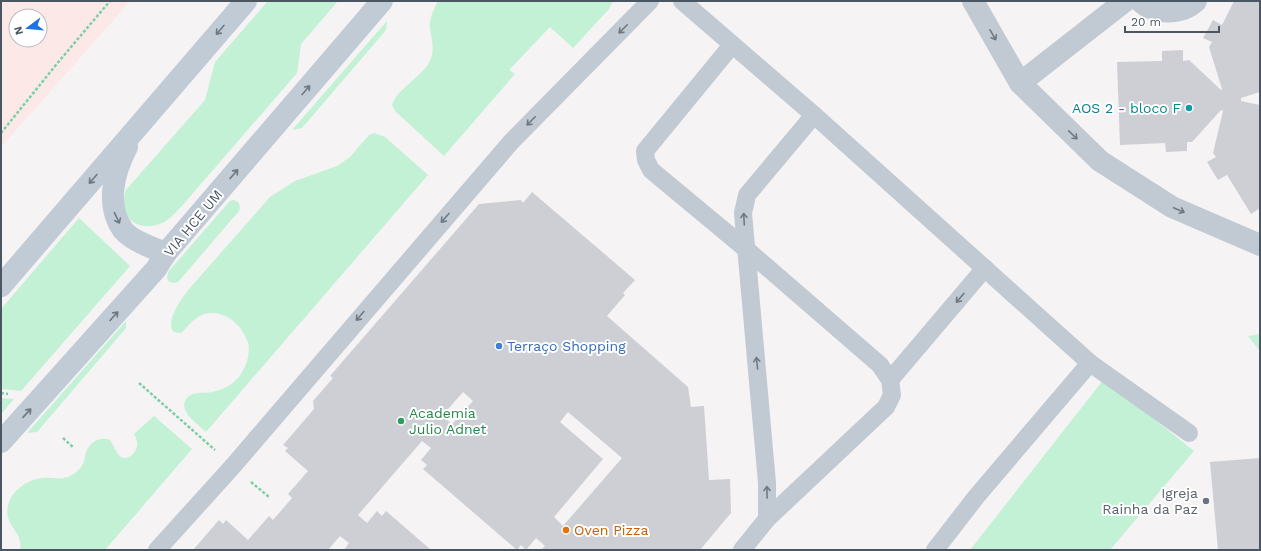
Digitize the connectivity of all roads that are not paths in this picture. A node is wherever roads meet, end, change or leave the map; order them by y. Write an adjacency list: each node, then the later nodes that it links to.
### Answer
1 (246, 1): 12 (main road, one-way to 12)
2 (382, 1): 15 (main road, VIA HCE UM, one-way to 2)
3 (650, 1): 23 (lane, one-way to 23)
4 (682, 1): 9 (lane)
5 (973, 1): 10 (street, one-way to 10)
6 (1125, 1): 10 (street)
7 (1140, 1): 8 (street)
8 (1196, 1)
9 (732, 45): 11 (lane); 14 (lane)
10 (1020, 83): 13 (street, one-way to 13)
11 (814, 115): 14 (lane, one-way to 11); 16 (lane)
12 (136, 128): 15 (main road, one-way to 15); 17 (main road, one-way to 17)
13 (1260, 245)
14 (746, 249): 19 (lane); 22 (lane, one-way to 14)
15 (166, 253): 21 (main road, VIA HCE UM, one-way to 15)
16 (985, 268): 18 (lane); 19 (lane, one-way to 19)
17 (1, 286)
18 (1090, 363): 20 (lane); 25 (lane)
19 (890, 380): 22 (lane)
20 (1189, 433)
21 (1, 442)
22 (767, 519): 24 (lane)
23 (157, 550)
24 (742, 550)
25 (935, 550)

